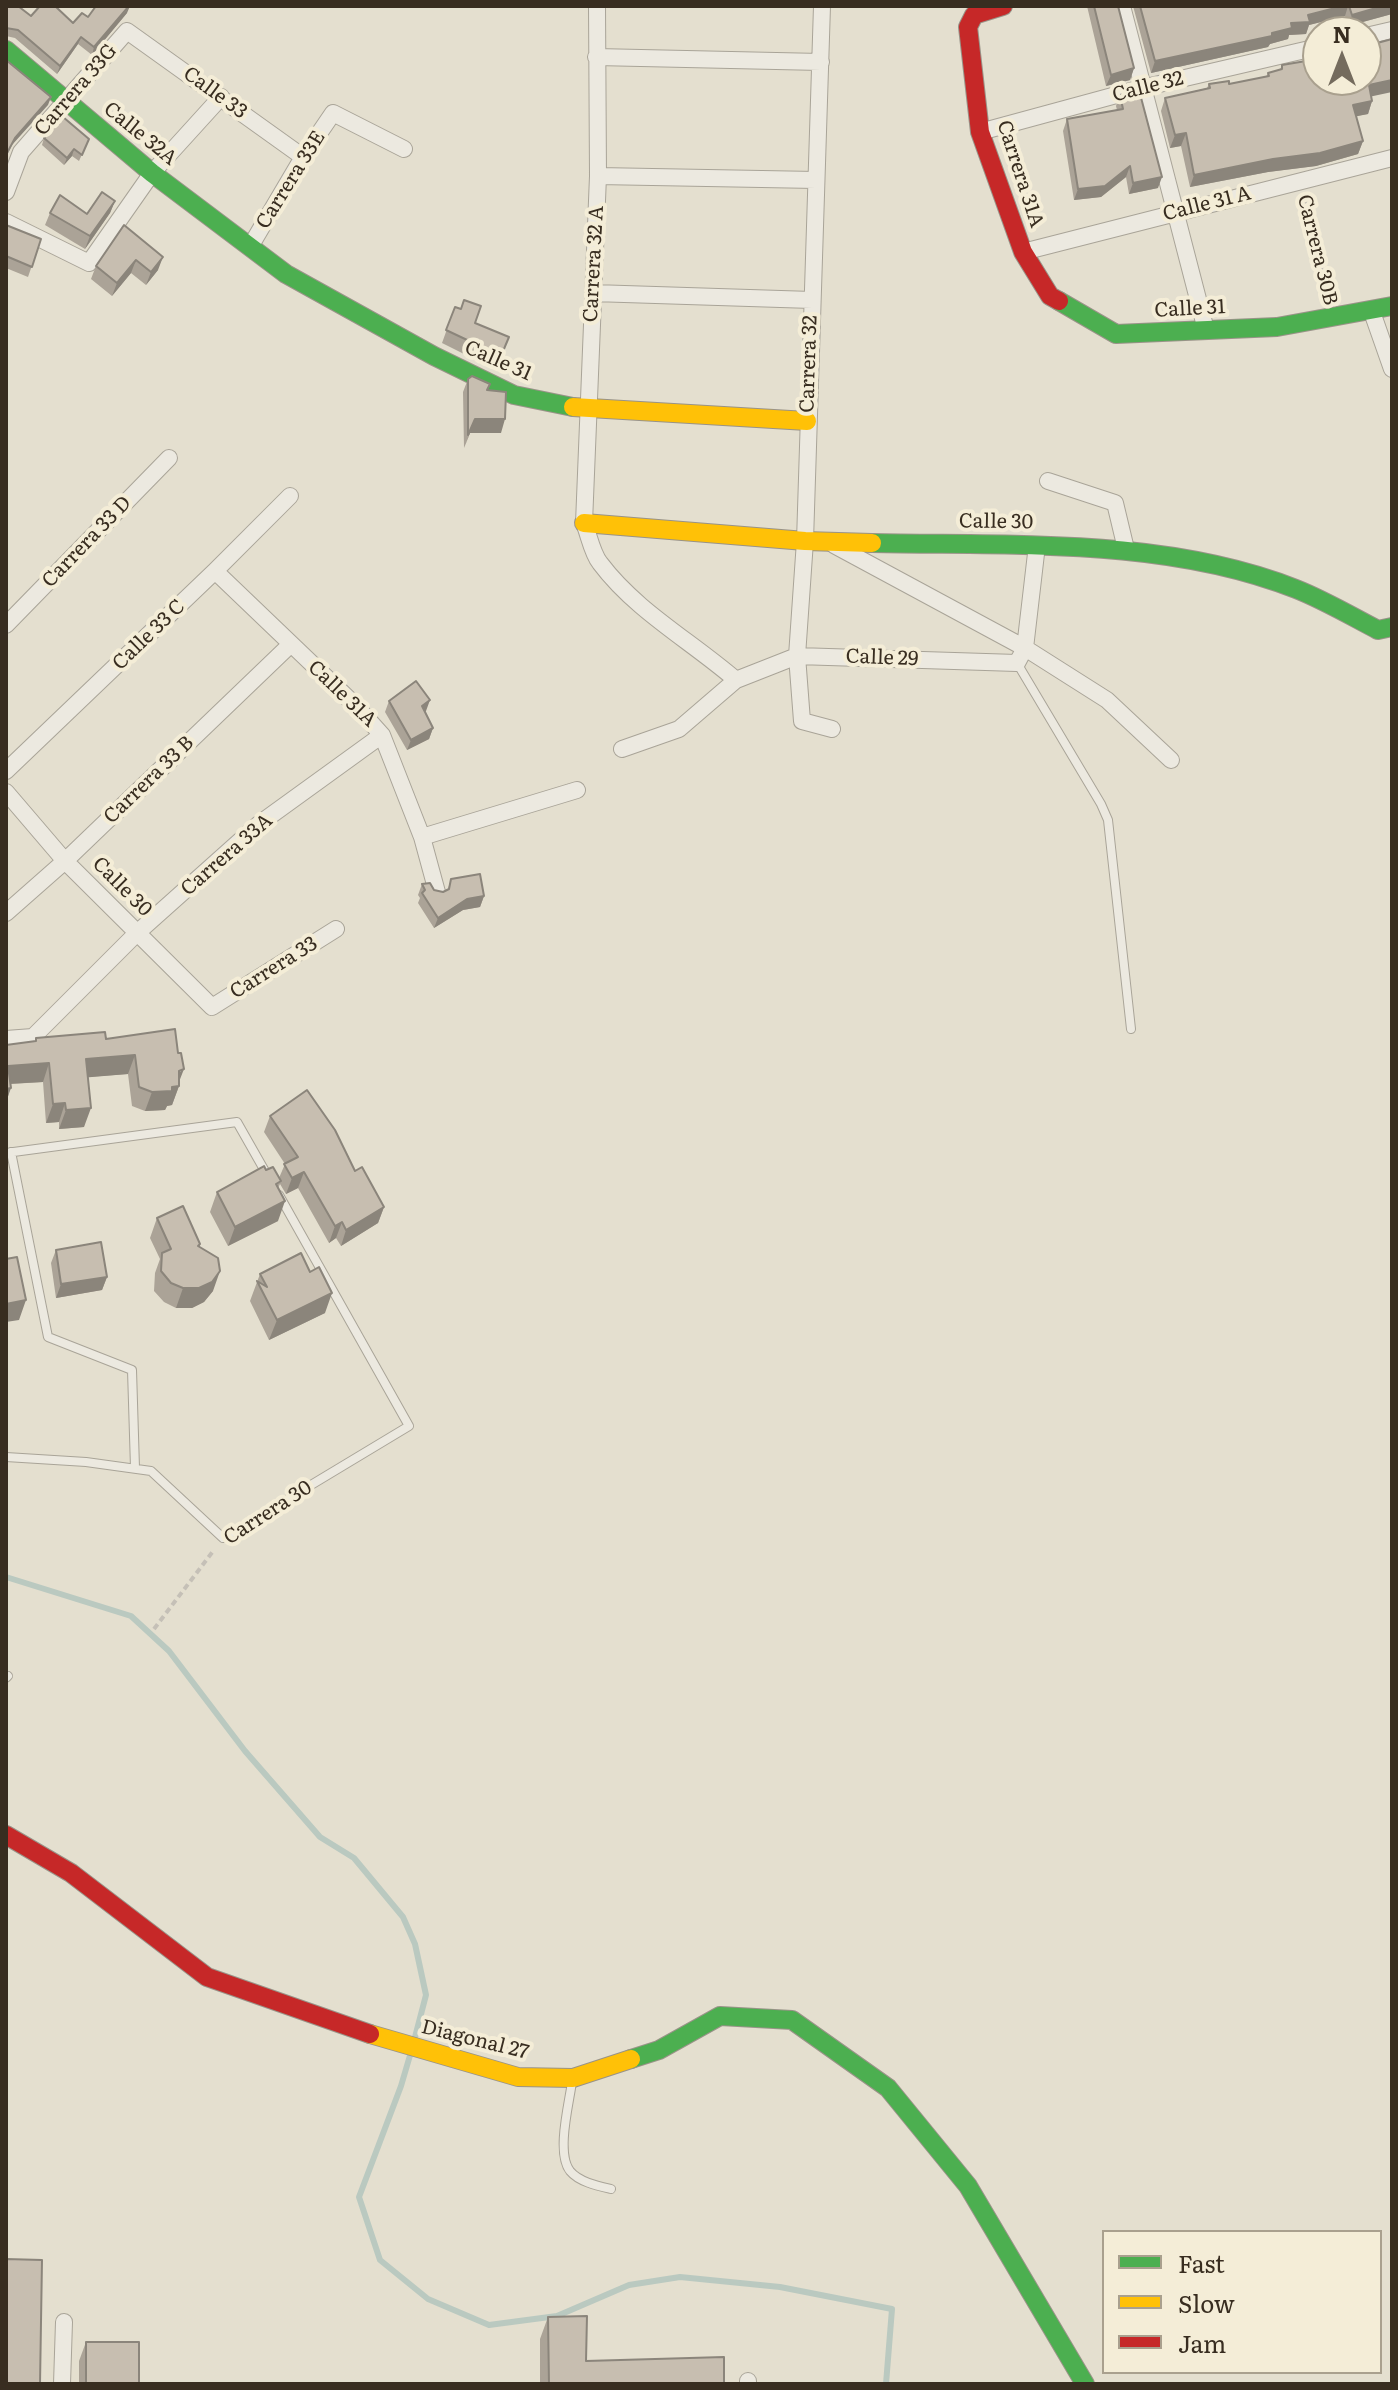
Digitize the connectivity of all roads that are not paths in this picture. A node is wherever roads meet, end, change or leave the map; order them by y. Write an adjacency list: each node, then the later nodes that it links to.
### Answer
1 (597, 6): 8 (street, Carrera 32 A)
2 (822, 6): 9 (street, Carrera 32)
3 (1003, 6): 13 (street, Carrera 31A)
4 (1122, 6): 10 (street)
5 (127, 31): 11 (street, Calle 33); 12 (street, Carrera 33G)
6 (6, 50): 12 (street, Calle 32A)
7 (1302, 51): 10 (street, Calle 32)
8 (596, 57): 9 (street); 18 (street, Carrera 32 A)
9 (821, 62): 19 (street, Carrera 32)
10 (1142, 88): 13 (street, Calle 32); 21 (street)
11 (221, 97): 15 (street, Calle 33); 17 (street)
12 (66, 102): 17 (street, Calle 32A); 20 (street, Carrera 33G)
13 (980, 132): 24 (street, Carrera 31A)
14 (404, 149): 15 (street, Carrera 33E)
15 (303, 157): 23 (street, Carrera 33E)
16 (1392, 158): 21 (street, Calle 31 A)
17 (152, 173): 22 (street); 23 (street, Calle 32A)
18 (598, 176): 19 (street); 25 (street, Carrera 32 A)
19 (816, 180): 26 (street, Carrera 32)
20 (6, 192)
21 (1174, 212): 24 (street, Calle 31 A); 29 (street)
22 (6, 222)
23 (250, 247): 31 (street, Calle 31)
24 (1023, 252): 29 (street, Calle 31)
25 (593, 293): 26 (street); 31 (street, Carrera 32 A)
26 (812, 300): 32 (street, Carrera 32)
27 (1392, 306): 28 (street, Calle 31)
28 (1372, 312): 29 (street, Calle 31); 30 (street)
29 (1206, 330)
30 (1392, 369)
31 (587, 410): 32 (street, Calle 31); 36 (street, Carrera 32 A)
32 (807, 421): 37 (street, Carrera 32)
33 (169, 458): 42 (street, Carrera 33 D)
34 (1048, 481): 40 (street)
35 (290, 496): 41 (street, Calle 33 C)
36 (584, 523): 37 (street, Calle 30); 47 (street)
37 (805, 541): 38 (street, Calle 30); 46 (street, Carrera 32)
38 (829, 542): 39 (street, Calle 30); 45 (street)
39 (1037, 545): 40 (street, Calle 30); 45 (street)
40 (1126, 549): 43 (street, Calle 30)
41 (215, 571): 44 (street, Calle 31A); 52 (street, Calle 33 C)
42 (6, 625)
43 (1392, 627)
44 (290, 645): 49 (street, Calle 31A); 56 (street, Carrera 33 B)
45 (1021, 655): 46 (street, Calle 29); 51 (street); 62 (lane)
46 (797, 656): 47 (street, Calle 29); 48 (street, Carrera 32)
47 (736, 680): 50 (street, Calle 29)
48 (832, 729)
49 (382, 735): 55 (street, Calle 31A); 60 (street, Carrera 33A)
50 (622, 749)
51 (1171, 760)
52 (6, 771)
53 (577, 790): 55 (street)
54 (6, 792): 56 (street, Calle 30)
55 (422, 837): 57 (street, Calle 31A)
56 (65, 861): 58 (street, Carrera 33 B); 60 (street, Calle 30)
57 (437, 892)
58 (6, 913)
59 (336, 929): 61 (street, Carrera 33)
60 (137, 933): 61 (street, Calle 30); 63 (street, Carrera 33A)
61 (212, 1007)
62 (1131, 1029)
63 (6, 1039)
64 (8, 1153): 65 (lane); 68 (lane)
65 (269, 1177)
66 (277, 1191): 68 (lane, Carrera 30)
67 (6, 1457): 68 (lane)
68 (135, 1468)
69 (6, 1835): 70 (street, Diagonal 27)
70 (573, 2078): 71 (lane); 74 (street, Diagonal 27)
71 (611, 2189)
72 (64, 2322): 73 (street)
73 (62, 2384)
74 (1085, 2384)

